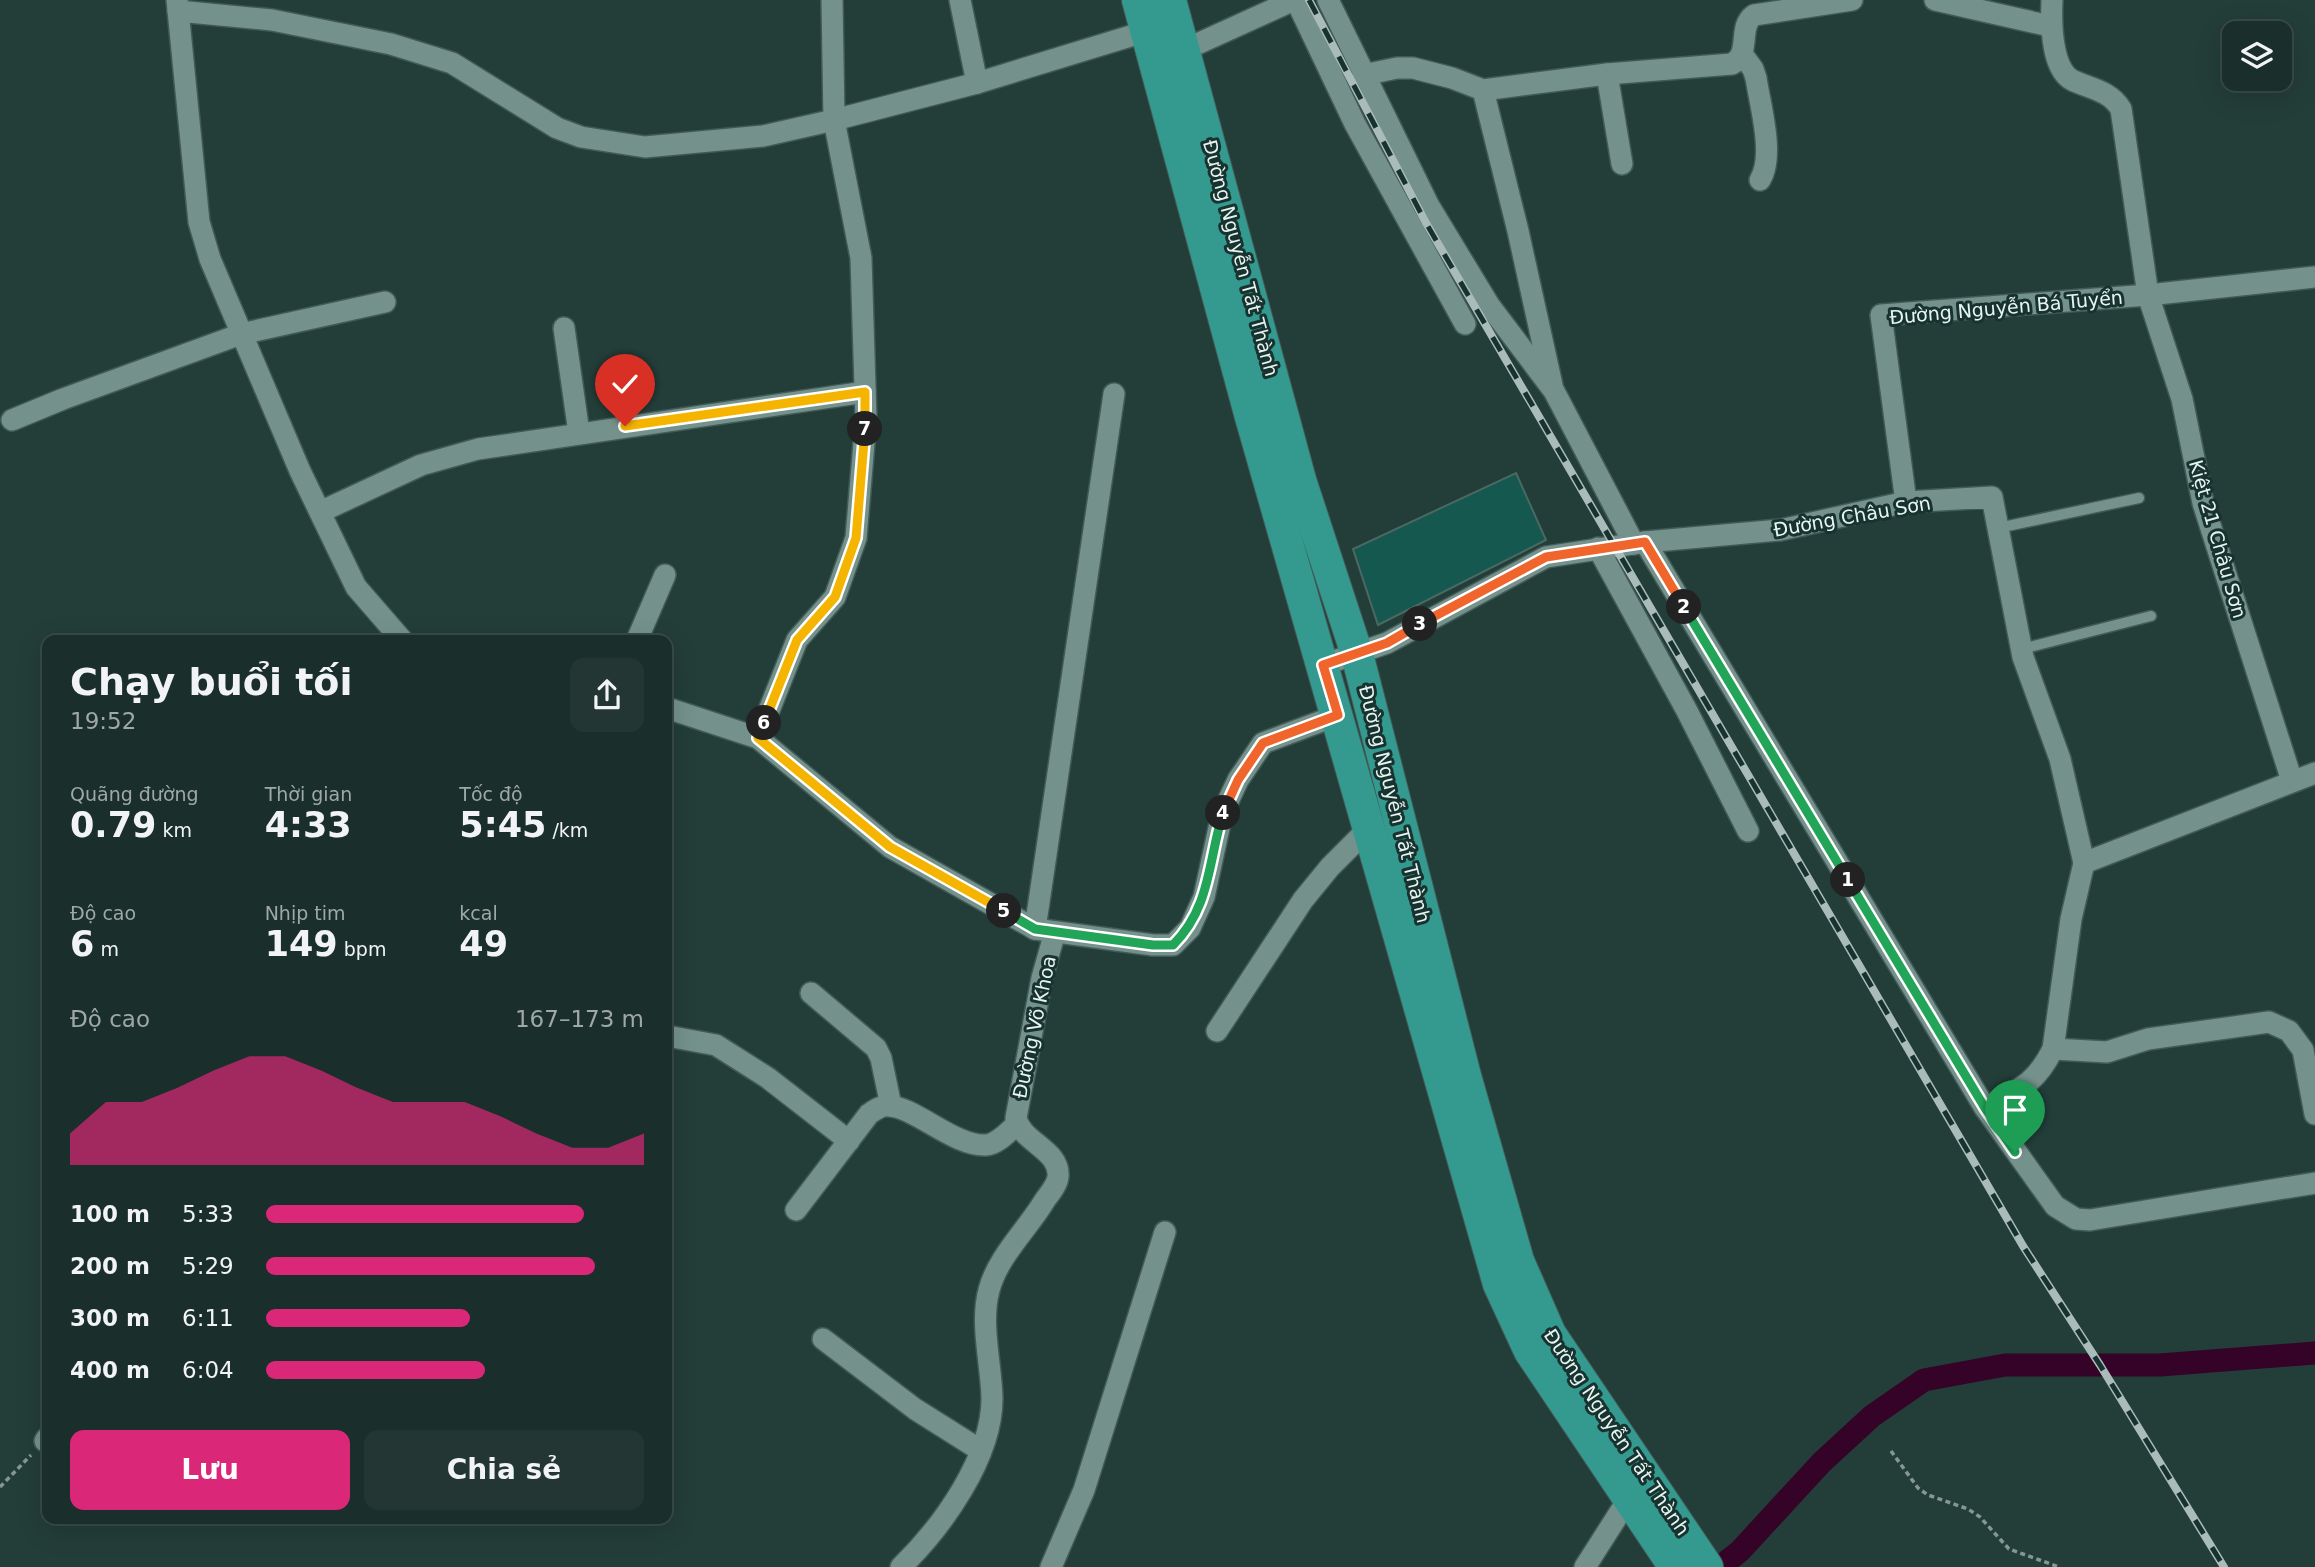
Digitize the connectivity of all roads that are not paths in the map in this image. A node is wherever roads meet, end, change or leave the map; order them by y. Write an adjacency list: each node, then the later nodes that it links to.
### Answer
1 (832, 0): 20 (street)
2 (960, 0): 18 (street)
3 (1138, 0): 13 (main road, Đường Nguyễn Tất Thành)
4 (1170, 0): 14 (main road, Đường Nguyễn Tất Thành)
5 (1295, 0): 14 (street); 26 (street)
6 (1328, 0): 17 (street)
7 (1852, 0): 11 (street)
8 (1935, 0): 12 (street)
9 (2052, 0): 12 (street, Kiệt 21 Châu Sơn)
10 (178, 6): 20 (street); 28 (street)
11 (1745, 10): 15 (street)
12 (2050, 26): 24 (street, Kiệt 21 Châu Sơn)
13 (1147, 31): 18 (street); 46 (main road, Đường Nguyễn Tất Thành)
14 (1184, 50): 45 (main road, Đường Nguyễn Tất Thành)
15 (1742, 54): 16 (street); 22 (street)
16 (1607, 74): 19 (street); 21 (street)
17 (1363, 75): 19 (street); 29 (street)
18 (977, 83): 20 (street)
19 (1483, 90): 29 (street)
20 (834, 120): 30 (street)
21 (1622, 164)
22 (1760, 180)
23 (2315, 277): 24 (street, Đường Nguyễn Bá Tuyển)
24 (2148, 295): 35 (street, Đường Nguyễn Bá Tuyển); 51 (street, Kiệt 21 Châu Sơn)
25 (385, 302): 28 (street)
26 (1465, 324)
27 (564, 328): 33 (street)
28 (241, 334): 32 (street); 36 (street)
29 (1554, 391): 38 (street)
30 (865, 392): 33 (street); 49 (street)
31 (1114, 394): 55 (street)
32 (12, 420)
33 (579, 433): 36 (street)
34 (2140, 498): 37 (lane)
35 (1906, 502): 37 (street, Đường Châu Sơn); 38 (street, Đường Châu Sơn)
36 (320, 512): 42 (street)
37 (1998, 528): 44 (street, Đường Châu Sơn)
38 (1640, 543): 39 (street, Đường Châu Sơn); 61 (street)
39 (1598, 548): 45 (street, Đường Châu Sơn); 53 (street)
40 (665, 575): 43 (street)
41 (2151, 616): 44 (lane)
42 (398, 635)
43 (639, 635)
44 (2022, 649): 54 (street, Đường Châu Sơn)
45 (1357, 654): 46 (street, Đường Châu Sơn); 70 (main road, Đường Nguyễn Tất Thành)
46 (1323, 665): 48 (main road, Đường Nguyễn Tất Thành)
47 (672, 710): 49 (street)
48 (1338, 715): 52 (main road, Đường Nguyễn Tất Thành); 55 (street, Đường Võ Khoa)
49 (758, 738): 55 (street)
50 (2315, 772): 51 (street)
51 (2292, 782): 54 (street)
52 (1370, 827): 57 (street); 70 (main road, Đường Nguyễn Tất Thành)
53 (1748, 831)
54 (2084, 863): 59 (street)
55 (1045, 930): 63 (street, Đường Võ Khoa)
56 (811, 993): 60 (street)
57 (1217, 1031)
58 (672, 1037): 64 (street)
59 (2053, 1049): 61 (street); 62 (street)
60 (891, 1105): 63 (street); 64 (street)
61 (1985, 1108): 65 (street)
62 (2315, 1114)
63 (1017, 1124): 69 (street, Đường Võ Khoa)
64 (849, 1141): 66 (street)
65 (2315, 1183)
66 (796, 1210)
67 (1165, 1232): 72 (street)
68 (823, 1339): 69 (street)
69 (980, 1450): 71 (street, Đường Võ Khoa)
70 (1641, 1500): 73 (street); 74 (main road, Đường Nguyễn Tất Thành); 75 (main road, Đường Nguyễn Tất Thành)
71 (901, 1567)
72 (1051, 1567)
73 (1585, 1567)
74 (1675, 1567)
75 (1707, 1567)

